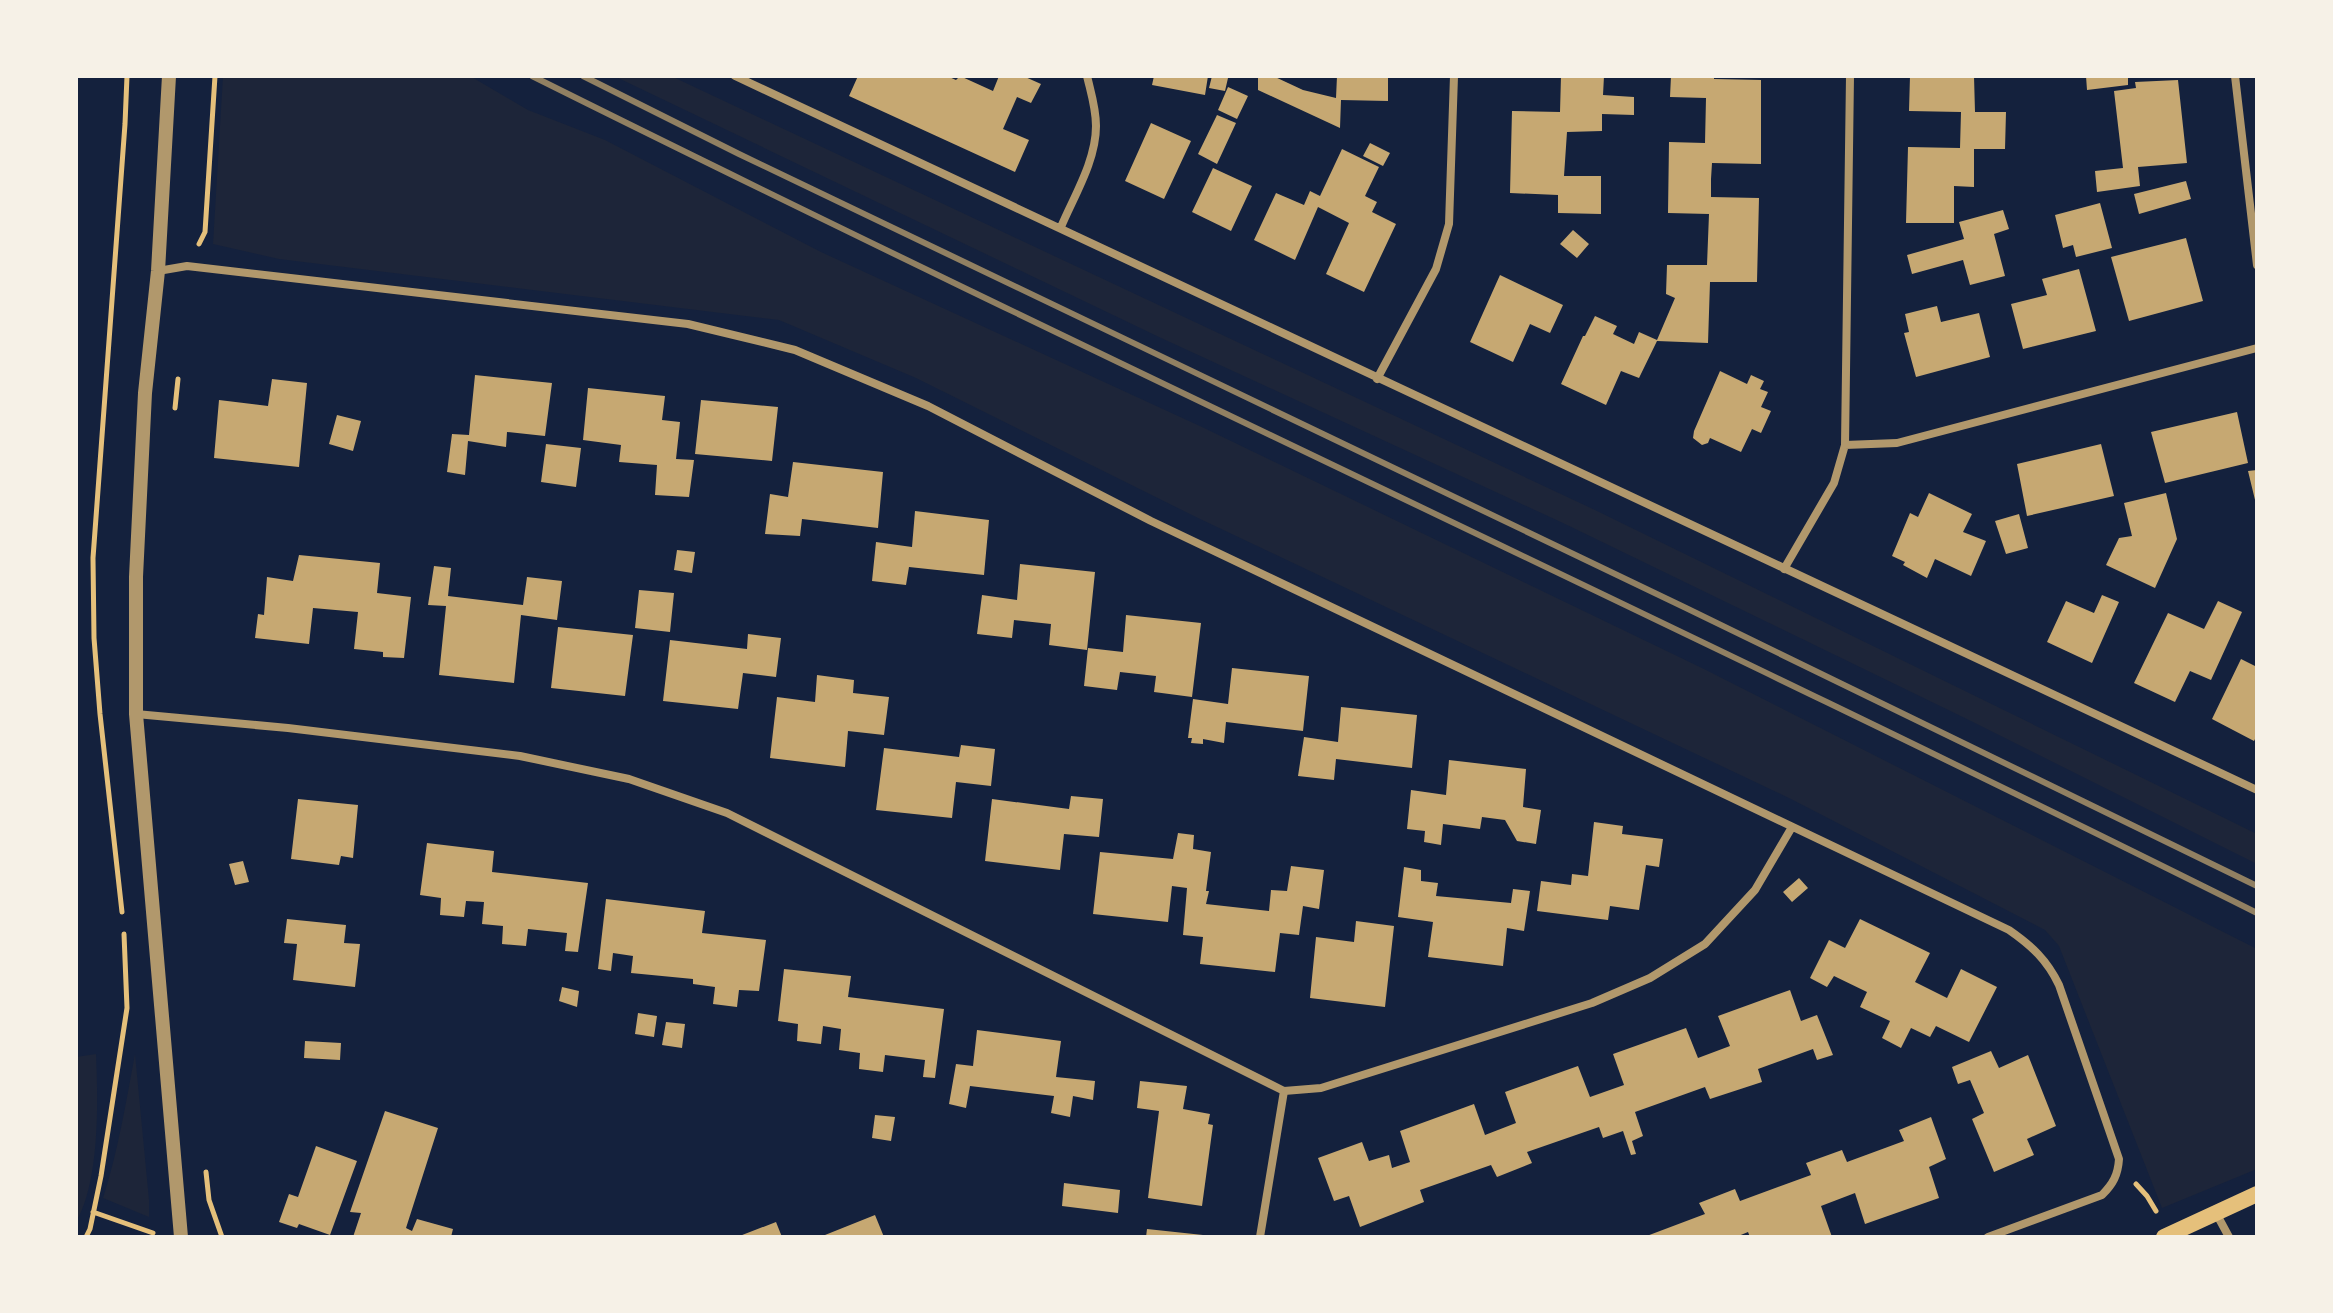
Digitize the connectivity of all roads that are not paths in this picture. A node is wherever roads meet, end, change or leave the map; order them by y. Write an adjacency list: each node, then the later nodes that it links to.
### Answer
1 (169, 76): 9 (street)
2 (735, 76): 7 (street)
3 (1087, 76): 7 (street)
4 (1454, 76): 11 (street)
5 (1850, 76): 12 (street)
6 (2235, 76): 8 (street)
7 (1061, 227): 11 (street)
8 (2257, 265)
9 (158, 271): 14 (street); 16 (street)
10 (2257, 348): 12 (street)
11 (1377, 379): 13 (street)
12 (1845, 445): 13 (street)
13 (1784, 569): 15 (street)
14 (136, 714): 17 (street); 21 (street)
15 (2257, 790)
16 (1792, 827): 17 (street); 23 (street)
17 (1284, 1091): 22 (street)
18 (2257, 1194): 19 (main road)
19 (2215, 1213): 20 (main road); 24 (street)
20 (2167, 1236)
21 (181, 1237)
22 (1260, 1237)
23 (1988, 1237)
24 (2229, 1237)

